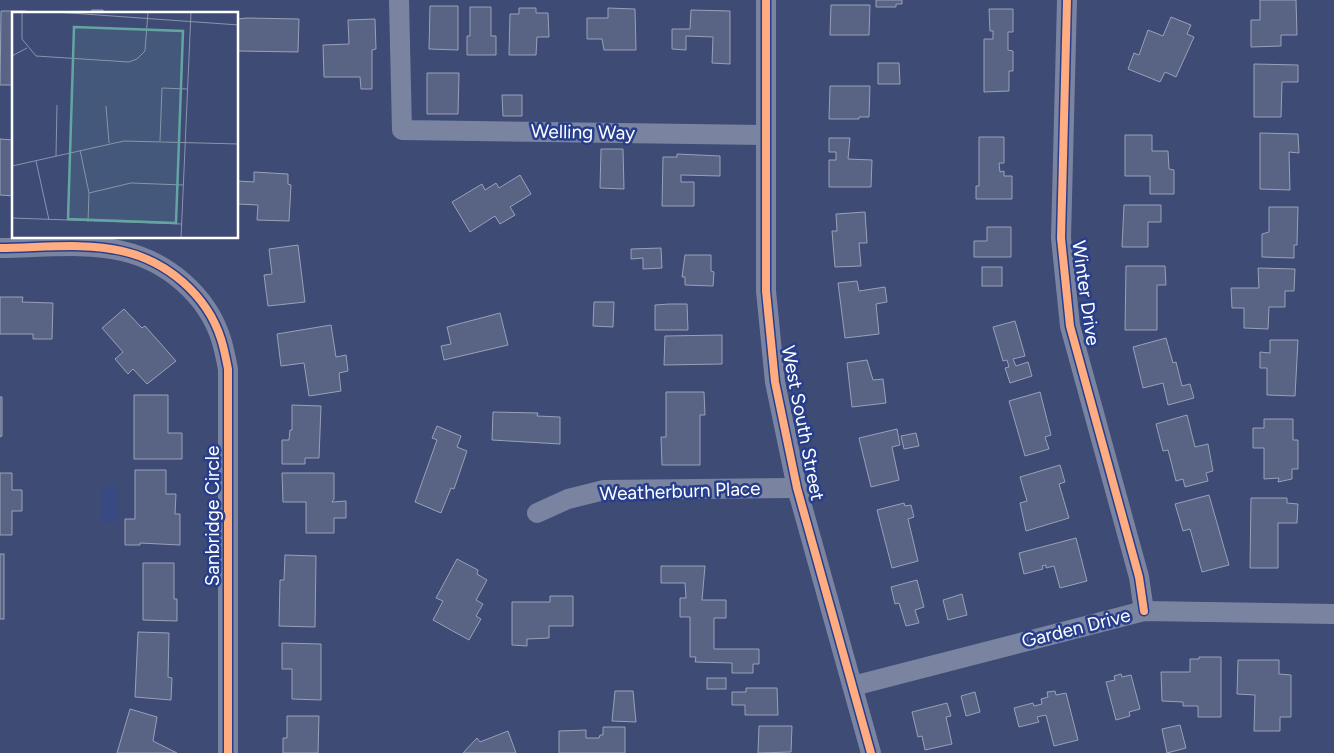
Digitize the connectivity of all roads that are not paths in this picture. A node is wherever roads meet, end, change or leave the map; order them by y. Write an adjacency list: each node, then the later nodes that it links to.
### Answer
1 (399, 0): 4 (street, Welling Way)
2 (766, 0): 4 (street, West South Street)
3 (1066, 0): 8 (street, Winter Drive)
4 (765, 135): 6 (street, West South Street)
5 (0, 248): 11 (street, Sanbridge Circle)
6 (797, 488): 7 (street, Weatherburn Place); 10 (street, West South Street)
7 (537, 513)
8 (1144, 611): 9 (street, Garden Drive); 10 (street, Garden Drive)
9 (1334, 614)
10 (853, 686): 12 (street, West South Street)
11 (228, 753)
12 (871, 753)

